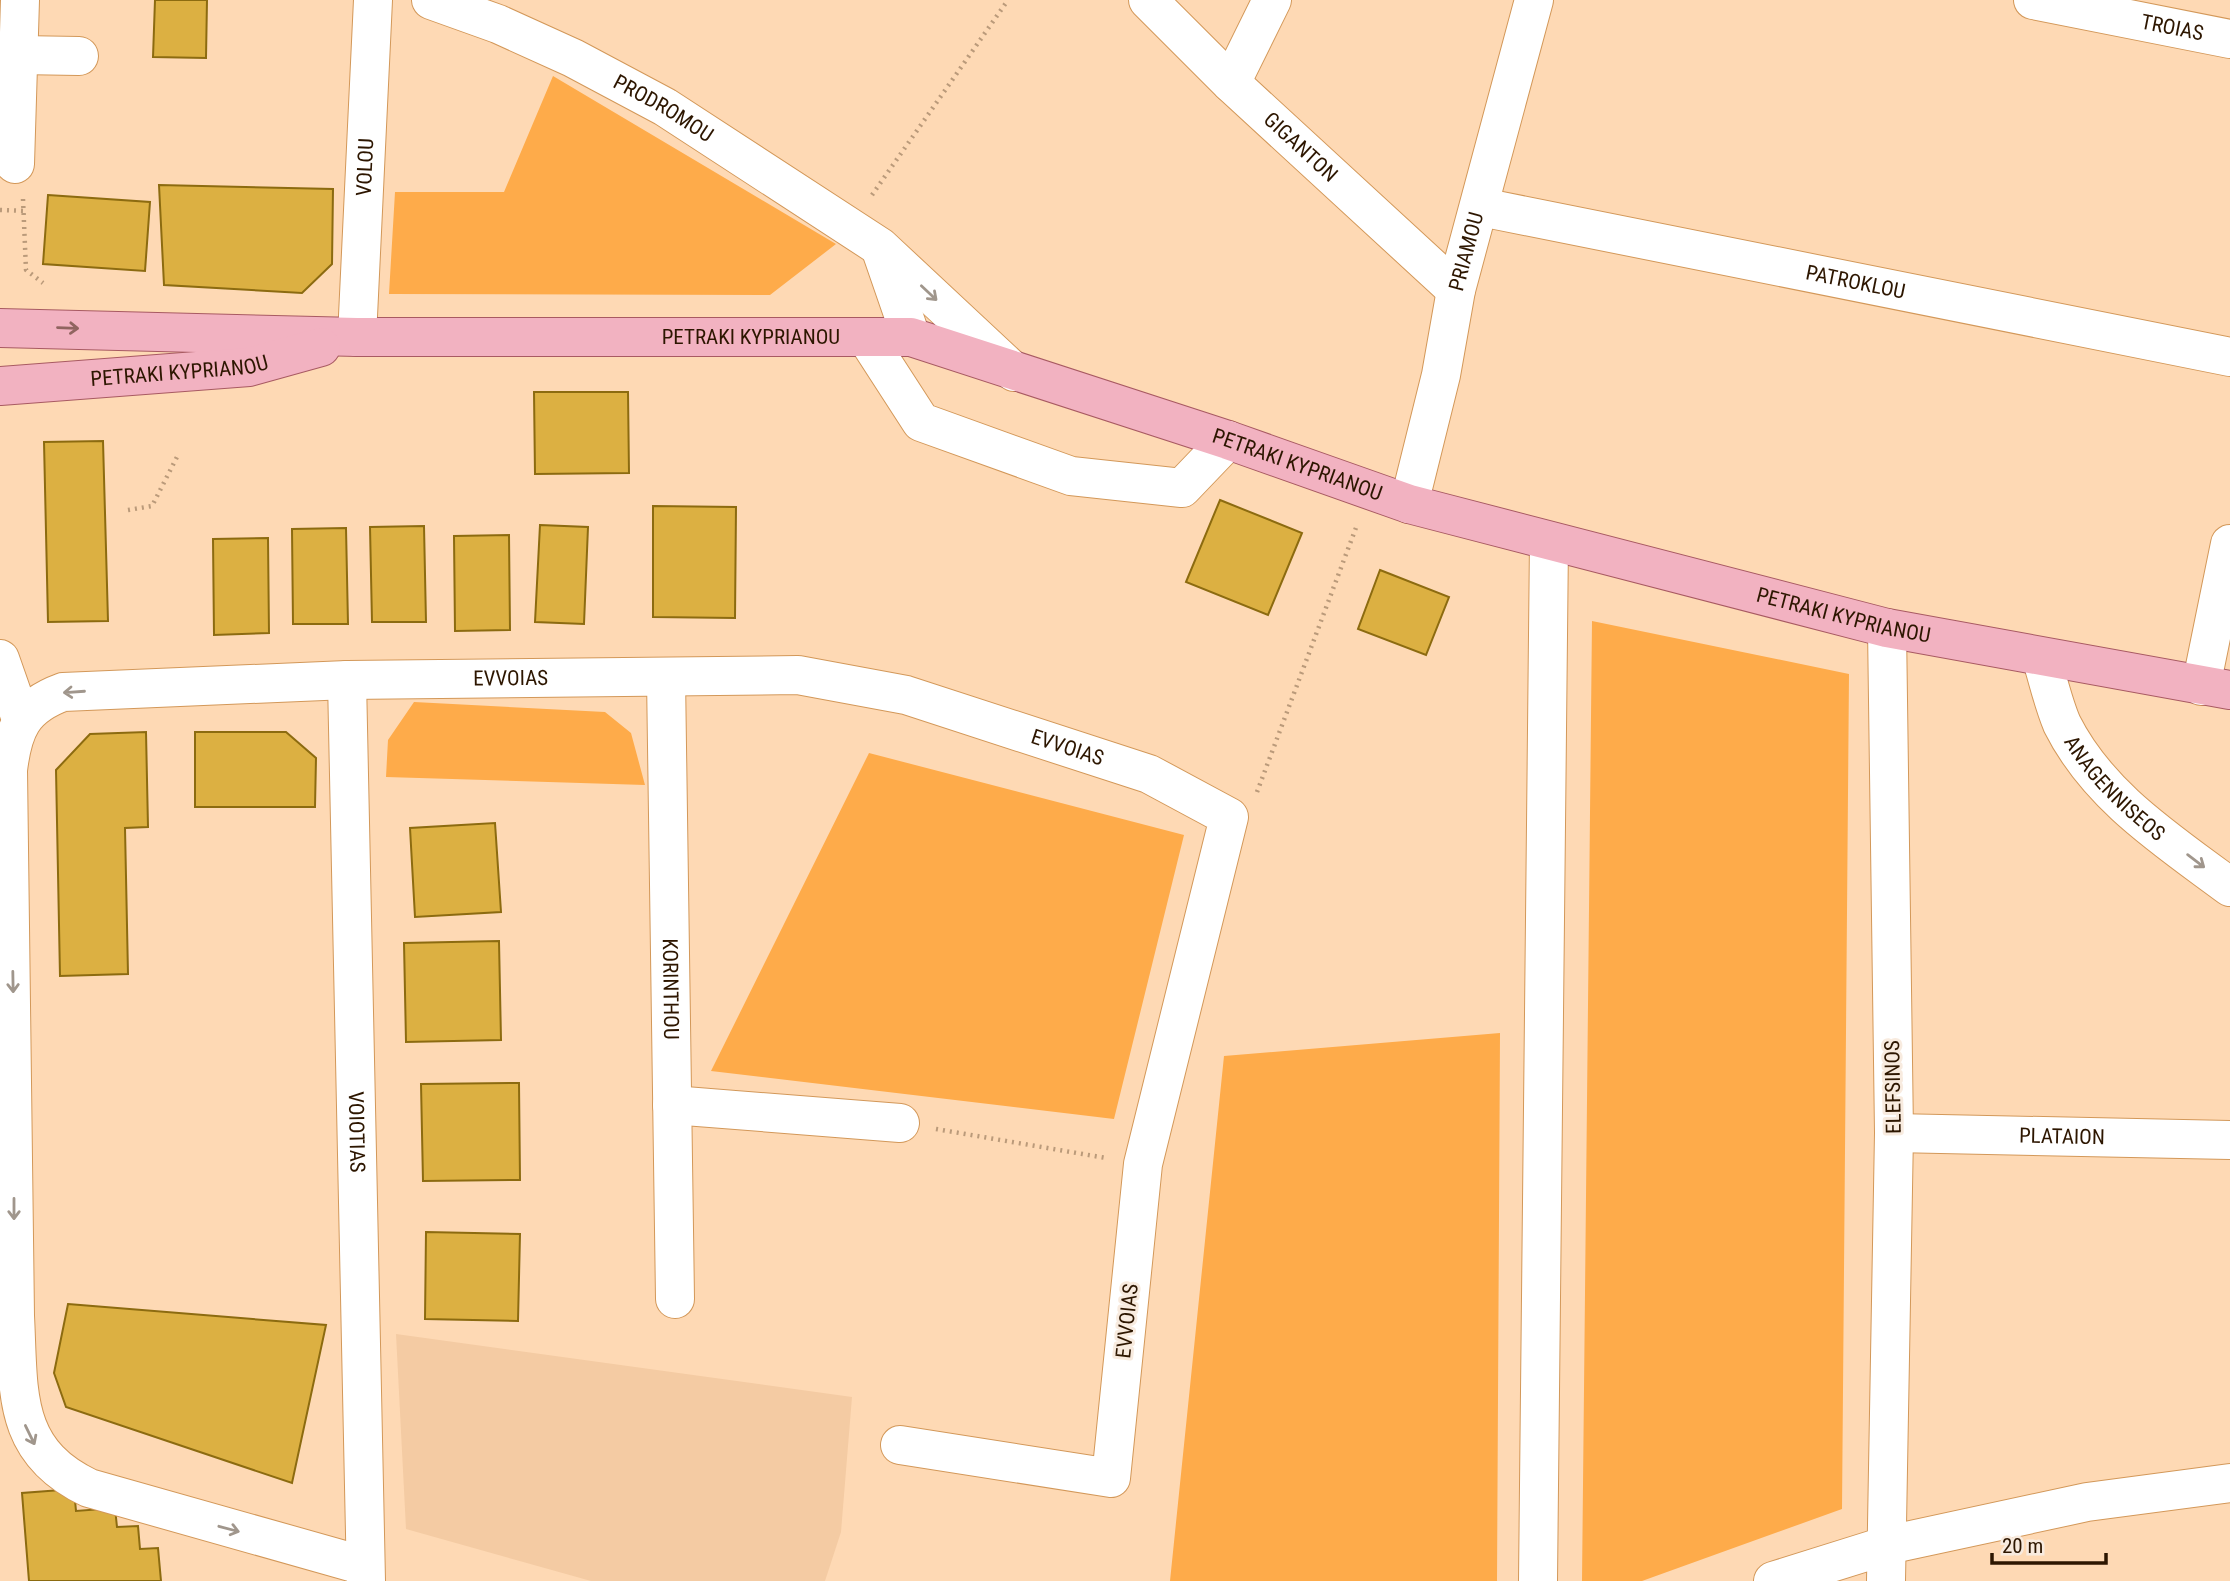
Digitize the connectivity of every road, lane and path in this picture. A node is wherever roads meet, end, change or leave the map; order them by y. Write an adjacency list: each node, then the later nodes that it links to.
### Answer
1 (20, 0): 10 (street)
2 (373, 0): 21 (street, VOLOU)
3 (431, 0): 17 (street, PRODROMOU)
4 (1007, 0): 17 (path)
5 (1148, 0): 12 (street, GIGANTON)
6 (1272, 0): 12 (street)
7 (1534, 0): 14 (street, PRIAMOU)
8 (2033, 0): 9 (street, TROIAS)
9 (2230, 39)
10 (19, 55): 11 (street); 13 (street)
11 (79, 56)
12 (1231, 83): 19 (street, GIGANTON)
13 (15, 164): 16 (path)
14 (1481, 207): 19 (street, PRIAMOU); 24 (street, PATROKLOU)
15 (0, 211): 16 (path)
16 (26, 211): 18 (path)
17 (864, 237): 23 (street); 25 (street, PRODROMOU, one-way to 25)
18 (43, 283)
19 (1457, 290): 30 (street, PRIAMOU)
20 (0, 327): 21 (main road, PETRAKI KYPRIANOU, one-way to 21)
21 (357, 337): 22 (main road, PETRAKI KYPRIANOU); 26 (main road, PETRAKI KYPRIANOU)
22 (866, 337): 23 (main road, PETRAKI KYPRIANOU); 27 (street)
23 (911, 337): 25 (main road, PETRAKI KYPRIANOU)
24 (2230, 357)
25 (1014, 372): 27 (main road, PETRAKI KYPRIANOU)
26 (0, 386)
27 (1228, 440): 29 (main road, PETRAKI KYPRIANOU)
28 (177, 457): 31 (path)
29 (1370, 491): 30 (main road, PETRAKI KYPRIANOU); 41 (path)
30 (1409, 504): 32 (main road, PETRAKI KYPRIANOU)
31 (128, 510)
32 (1549, 541): 34 (main road, PETRAKI KYPRIANOU); 53 (street)
33 (2230, 544): 39 (street)
34 (1886, 628): 35 (main road, PETRAKI KYPRIANOU); 45 (street, ELEFSINOS)
35 (2041, 657): 39 (main road, PETRAKI KYPRIANOU); 42 (street, ANAGENNISEOS, one-way to 42)
36 (0, 659): 40 (street)
37 (666, 677): 38 (street, EVVOIAS); 41 (street, EVVOIAS); 43 (street, KORINTHOU)
38 (347, 680): 40 (street, EVVOIAS, one-way to 40); 52 (street, VOIOTIAS)
39 (2215, 688)
40 (21, 719): 52 (street, one-way to 52)
41 (1229, 817): 47 (street, EVVOIAS)
42 (2230, 887)
43 (672, 1105): 44 (street); 48 (street, KORINTHOU)
44 (900, 1123): 47 (path)
45 (1894, 1133): 46 (street, PLATAION); 51 (street, ELEFSINOS)
46 (2230, 1140)
47 (1143, 1164): 49 (street, EVVOIAS)
48 (675, 1299)
49 (900, 1445)
50 (2230, 1483): 51 (street)
51 (1887, 1563): 54 (street)
52 (365, 1573)
53 (1538, 1581)
54 (1773, 1581)

